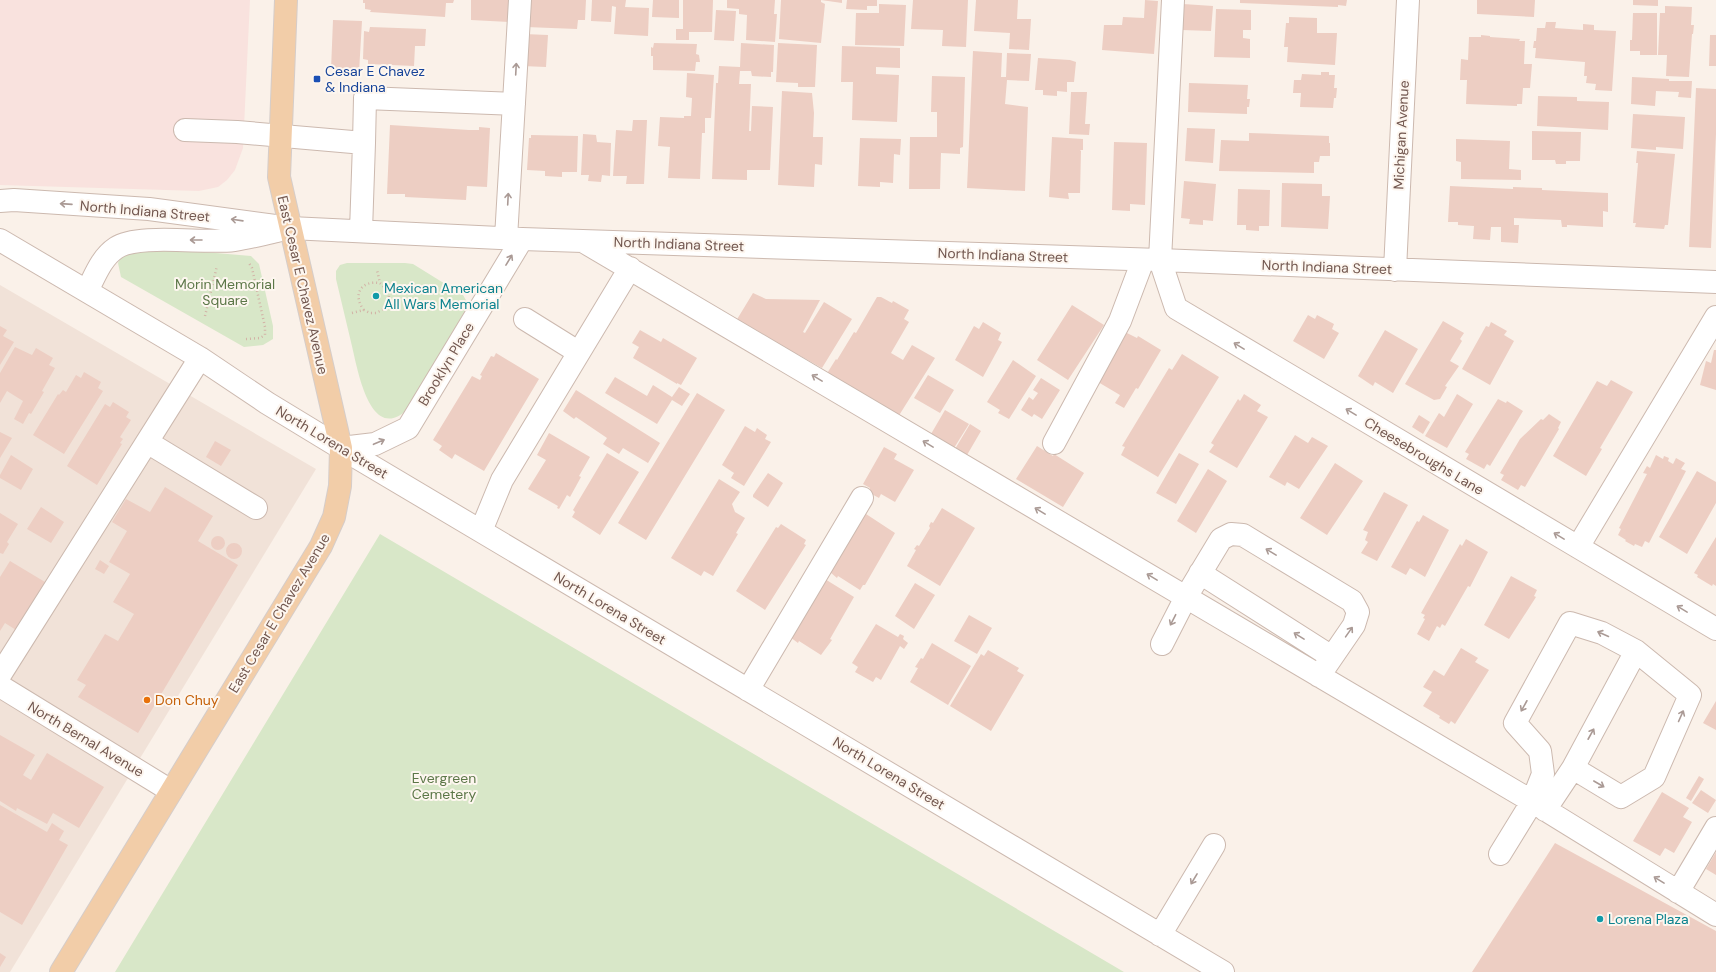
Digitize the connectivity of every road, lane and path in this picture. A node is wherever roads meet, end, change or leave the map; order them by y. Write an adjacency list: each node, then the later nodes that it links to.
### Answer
1 (286, 0): 7 (main road, East Cesar E Chavez Avenue)
2 (520, 0): 5 (street, one-way to 2)
3 (1174, 0): 16 (street)
4 (1408, 0): 20 (street, Michigan Avenue)
5 (514, 104): 8 (street); 12 (street, one-way to 5)
6 (185, 130): 7 (street)
7 (280, 136): 8 (street); 10 (main road, East Cesar E Chavez Avenue)
8 (364, 142): 11 (street)
9 (0, 201): 10 (street, North Indiana Street, one-way to 9)
10 (290, 228): 11 (street, North Indiana Street); 23 (street, North Indiana Street, one-way to 23); 34 (main road, East Cesar E Chavez Avenue)
11 (361, 231): 12 (street, North Indiana Street)
12 (514, 238): 14 (street, North Indiana Street); 34 (street, Brooklyn Place, one-way to 12)
13 (0, 240): 23 (street, North Lorena Street)
14 (584, 241): 16 (street, North Indiana Street); 18 (street)
15 (246, 258): 29 (path)
16 (1152, 260): 20 (street, North Indiana Street); 33 (street); 38 (street, Cheesebroughs Lane, one-way to 16)
17 (217, 264): 26 (path)
18 (630, 268): 30 (street); 40 (street, one-way to 18)
19 (377, 270): 22 (path)
20 (1395, 270): 21 (street, North Indiana Street)
21 (1716, 282)
22 (380, 283): 24 (path); 24 (path)
23 (87, 291): 31 (street, North Lorena Street)
24 (364, 310): 25 (path)
25 (352, 313)
26 (205, 316)
27 (1716, 317): 38 (street)
28 (525, 319): 30 (street)
29 (246, 339)
30 (578, 352): 37 (street)
31 (200, 358): 32 (street); 34 (street, North Lorena Street)
32 (146, 442): 36 (street); 45 (street)
33 (1054, 443)
34 (341, 448): 37 (street, North Lorena Street); 50 (main road, East Cesar E Chavez Avenue)
35 (862, 498): 48 (street)
36 (256, 508)
37 (481, 531): 48 (street, North Lorena Street)
38 (1578, 547): 41 (street, Cheesebroughs Lane, one-way to 38)
39 (1200, 573): 40 (street); 44 (street, one-way to 39); 44 (street, one-way to 39)
40 (1186, 597): 42 (street, one-way to 42); 46 (street)
41 (1716, 629)
42 (1162, 644)
43 (1636, 651): 49 (street, one-way to 43); 49 (street, one-way to 43); 51 (street, one-way to 51)
44 (1332, 657): 46 (street)
45 (0, 675)
46 (1319, 676): 51 (street)
47 (0, 686): 50 (street, North Bernal Avenue)
48 (748, 690): 57 (street, North Lorena Street)
49 (1573, 768): 51 (street)
50 (171, 791): 58 (main road, East Cesar E Chavez Avenue)
51 (1539, 806): 54 (street); 55 (street, one-way to 51)
52 (1716, 828): 55 (street)
53 (1214, 845): 57 (street, one-way to 57)
54 (1500, 854)
55 (1678, 892): 56 (street)
56 (1716, 915)
57 (1160, 935): 59 (street, North Lorena Street)
58 (61, 972)
59 (1223, 972)

